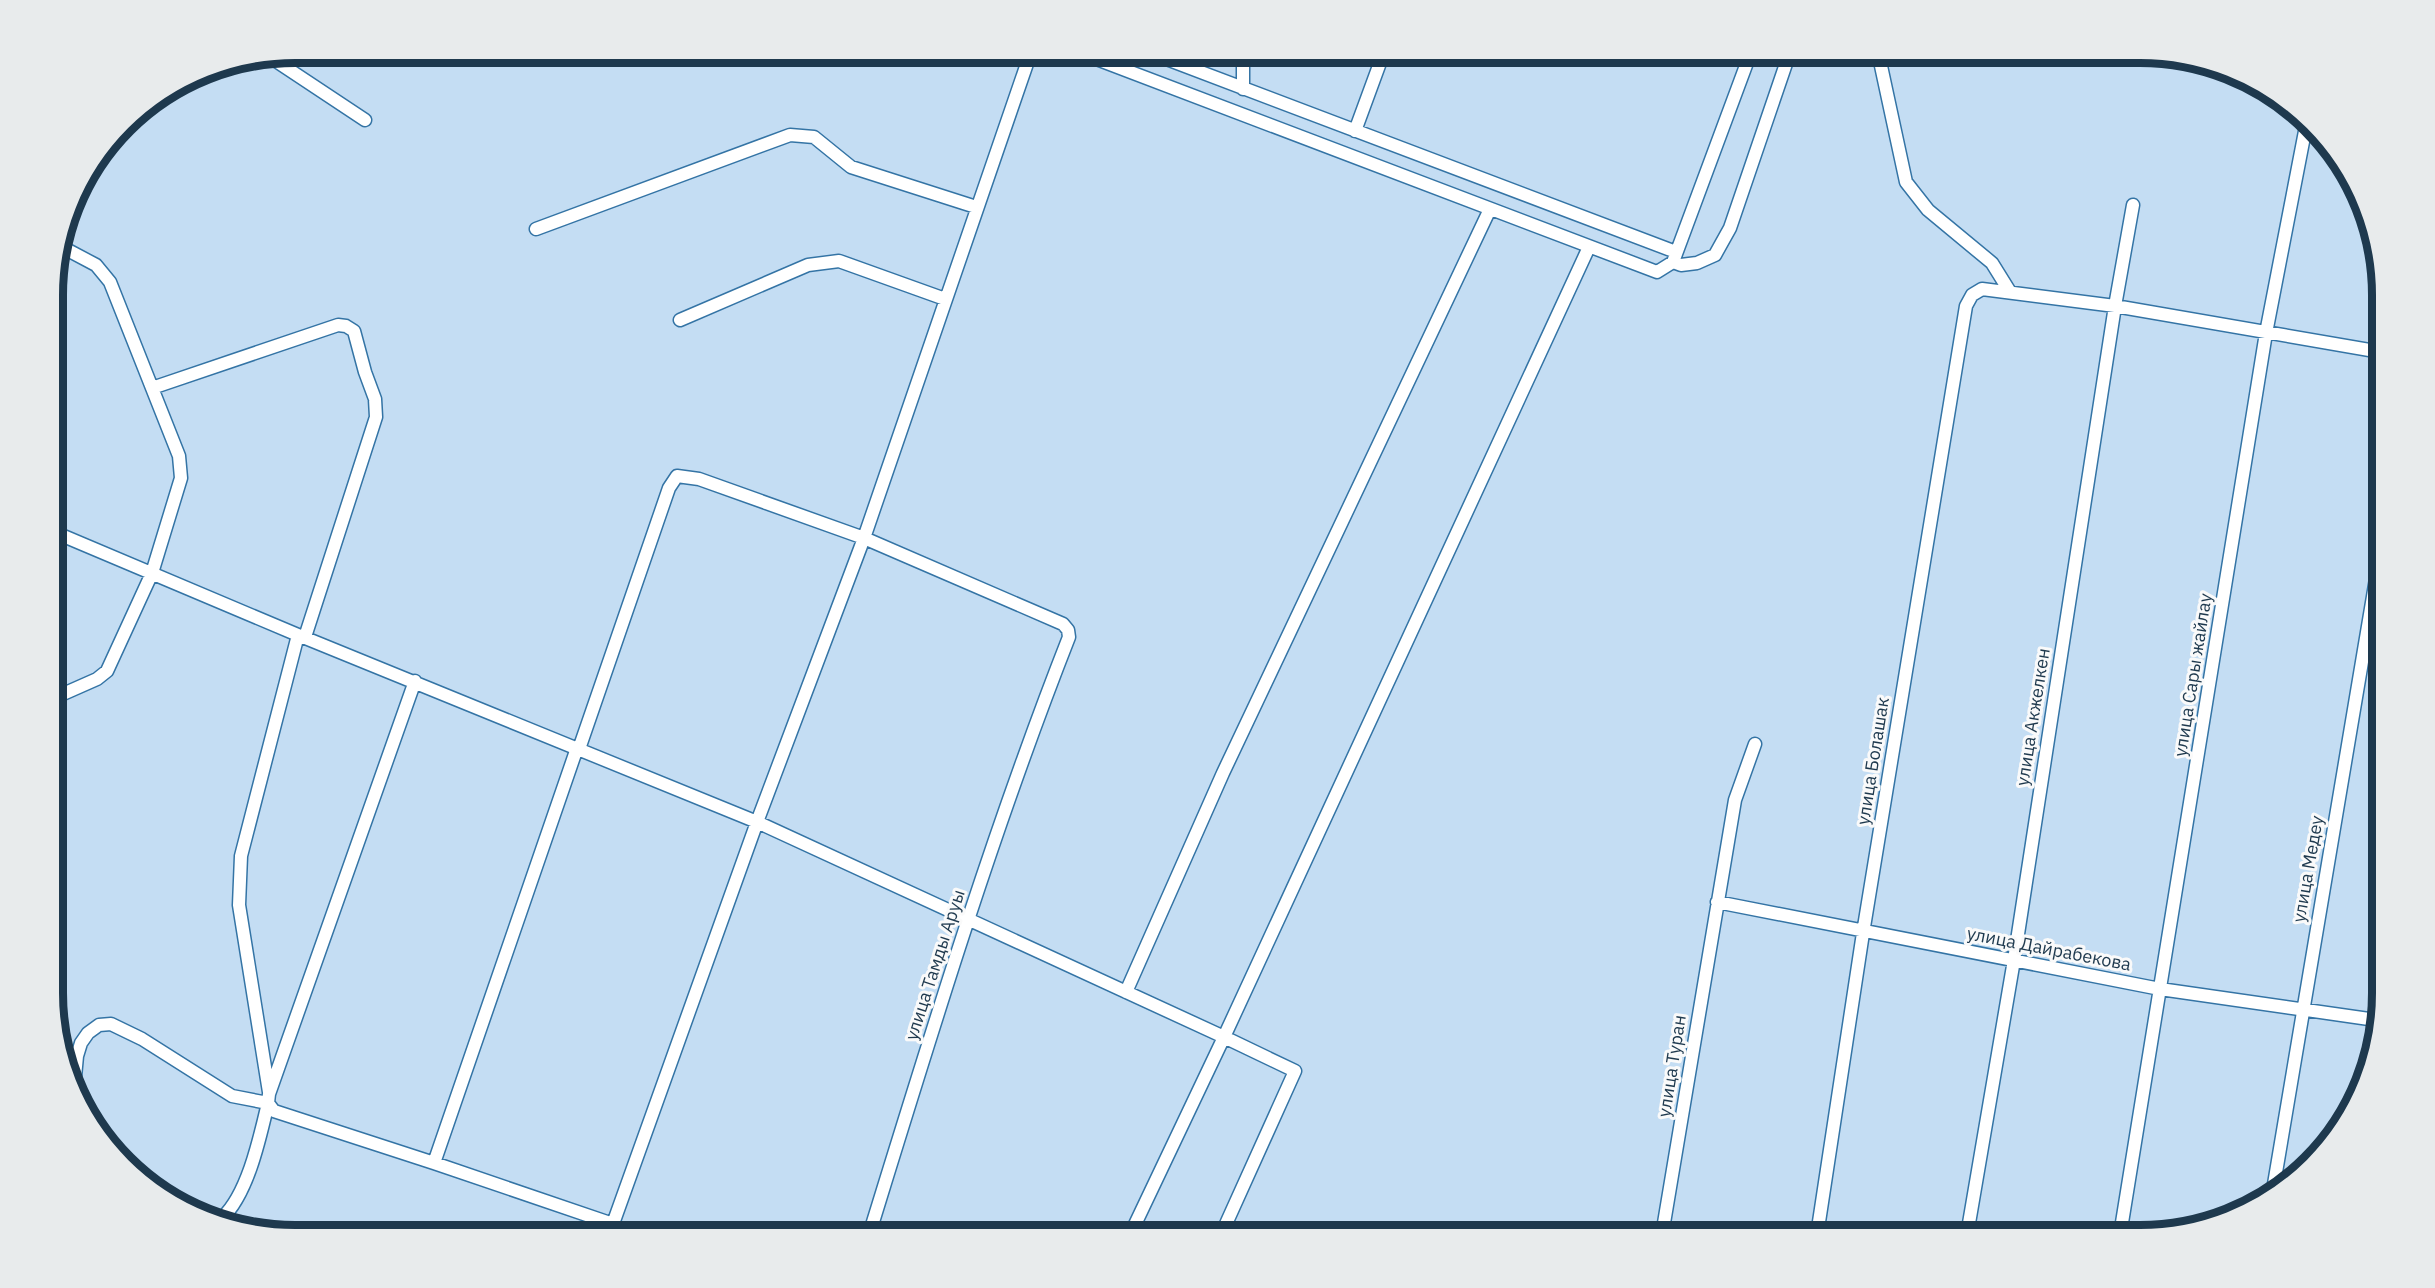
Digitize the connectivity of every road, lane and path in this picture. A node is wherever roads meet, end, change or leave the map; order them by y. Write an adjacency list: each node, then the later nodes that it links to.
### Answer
1 (279, 63): 11 (street)
2 (1027, 63): 15 (street)
3 (1107, 63): 16 (street)
4 (1176, 63): 10 (street)
5 (1243, 63): 10 (street)
6 (1380, 63): 12 (street)
7 (1747, 63): 20 (street)
8 (1786, 63): 20 (street)
9 (1880, 63): 21 (street)
10 (1243, 89): 12 (street)
11 (365, 120)
12 (1355, 131): 20 (street)
13 (2305, 132): 25 (street, улица Сары жайлау)
14 (2133, 205): 23 (street, улица Акжелкен)
15 (976, 207): 17 (street); 22 (street)
16 (1490, 209): 18 (street); 43 (street)
17 (536, 229)
18 (1589, 247): 20 (street); 46 (street)
19 (67, 250): 27 (street)
20 (1675, 257)
21 (2010, 292): 23 (street); 40 (street, улица Болашак)
22 (945, 299): 24 (street); 29 (street)
23 (2115, 306): 25 (street); 41 (street, улица Акжелкен)
24 (680, 320)
25 (2266, 333): 26 (street); 42 (street, улица Сары жайлау)
26 (2372, 351)
27 (152, 388): 30 (street); 32 (street)
28 (63, 536): 30 (street)
29 (864, 538): 36 (street, улица Тамды Аруы); 37 (street); 39 (street, улица Тамды Аруы)
30 (152, 573): 32 (street); 34 (street)
31 (2372, 602): 44 (street, улица Медеу)
32 (301, 636): 33 (street); 48 (street)
33 (415, 681): 36 (street); 48 (street)
34 (63, 694)
35 (1755, 744): 38 (street, улица Туран)
36 (578, 749): 37 (street); 49 (street)
37 (757, 822): 39 (street); 53 (street)
38 (1717, 902): 40 (street, улица Дайрабекова); 57 (street, улица Туран)
39 (968, 919): 43 (street); 54 (street, улица Тамды Аруы)
40 (1863, 933): 41 (street, улица Дайрабекова); 58 (street, улица Болашак)
41 (2014, 960): 42 (street, улица Дайрабекова); 59 (street, улица Акжелкен)
42 (2160, 989): 44 (street, улица Дайрабекова); 60 (street, улица Сары жайлау)
43 (1126, 992): 46 (street)
44 (2302, 1010): 45 (street, улица Дайрабекова); 50 (street, улица Медеу)
45 (2370, 1019)
46 (1224, 1037): 55 (street); 56 (street)
47 (76, 1069): 48 (street)
48 (268, 1099): 49 (street); 51 (street)
49 (435, 1163): 52 (street)
50 (2274, 1182)
51 (225, 1214)
52 (598, 1225)
53 (613, 1225)
54 (872, 1225)
55 (1135, 1225)
56 (1226, 1225)
57 (1664, 1225)
58 (1818, 1225)
59 (1969, 1225)
60 (2122, 1225)

